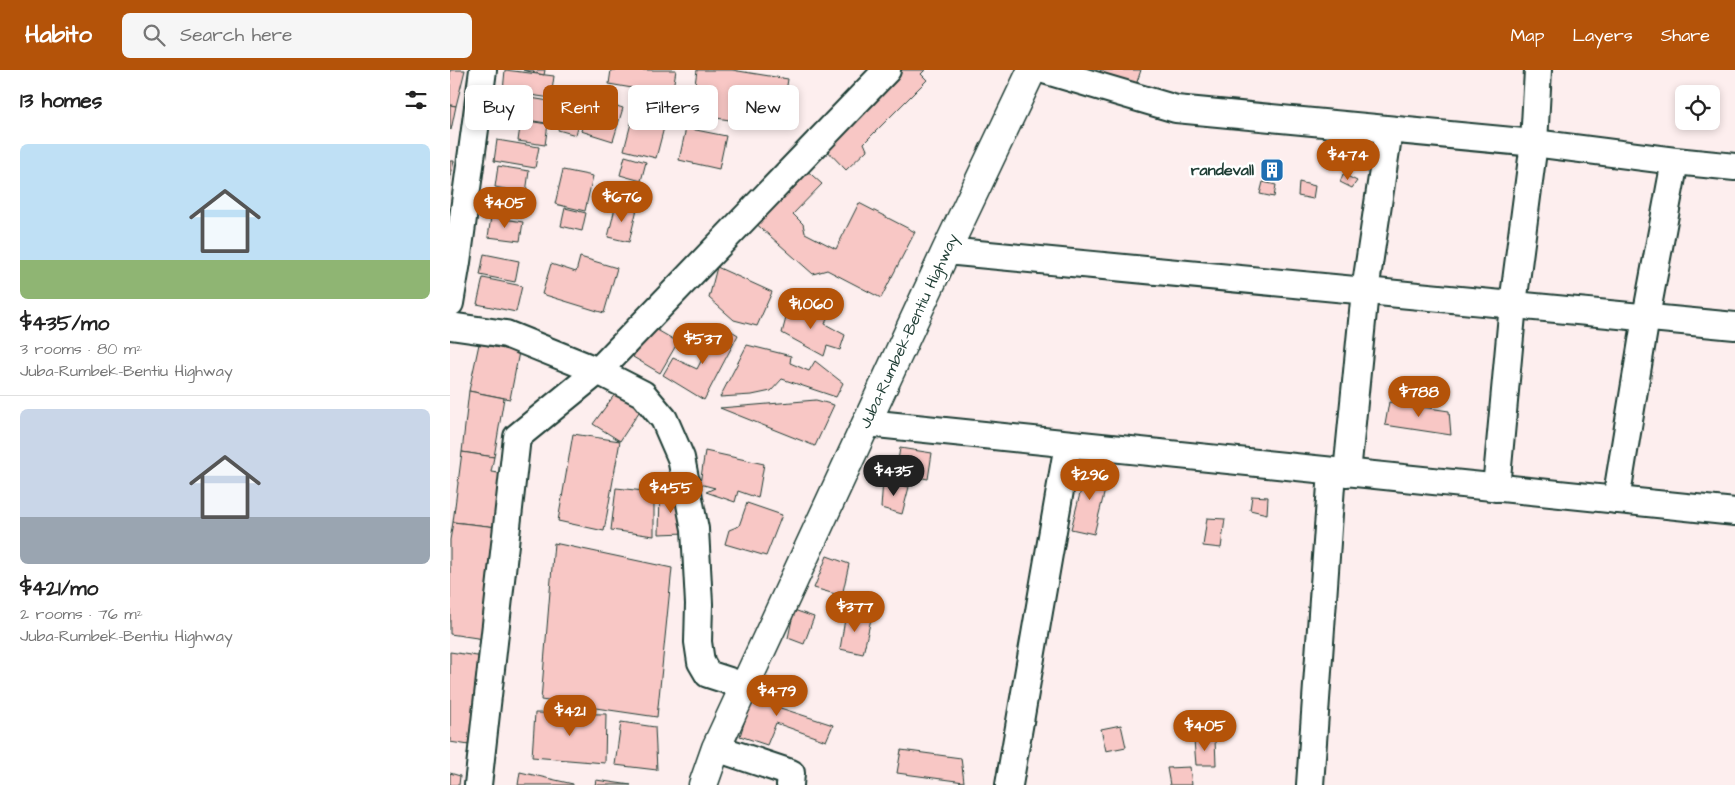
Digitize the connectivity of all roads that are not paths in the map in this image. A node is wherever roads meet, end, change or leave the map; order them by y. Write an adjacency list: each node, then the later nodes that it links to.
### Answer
1 (483, 70): 11 (street)
2 (887, 70): 18 (street)
3 (1032, 70): 10 (main road, Juba-Rumbek-Bentiu Highway)
4 (1044, 70): 6 (street)
5 (1538, 70): 7 (street)
6 (1389, 130): 7 (street); 12 (street)
7 (1534, 143): 8 (street); 14 (street)
8 (1675, 161): 9 (street); 15 (street)
9 (1735, 166)
10 (946, 251): 12 (street); 19 (main road, Juba-Rumbek-Bentiu Highway)
11 (454, 262): 13 (street)
12 (1365, 291): 14 (street); 21 (street)
13 (450, 303)
14 (1513, 304): 15 (street); 22 (street)
15 (1646, 317): 17 (street); 23 (street)
16 (450, 326): 18 (street)
17 (1735, 326)
18 (598, 371): 25 (street); 27 (street)
19 (867, 424): 20 (street); 25 (main road, Juba-Rumbek-Bentiu Highway)
20 (1068, 444): 21 (street); 30 (street)
21 (1340, 472): 22 (street); 31 (street)
22 (1496, 488): 23 (street)
23 (1616, 500): 24 (street)
24 (1735, 512)
25 (745, 686): 26 (main road, Juba-Rumbek-Bentiu Highway)
26 (716, 748): 28 (main road, Juba-Rumbek-Bentiu Highway); 29 (street)
27 (478, 785)
28 (703, 785)
29 (790, 785)
30 (1009, 785)
31 (1310, 785)

